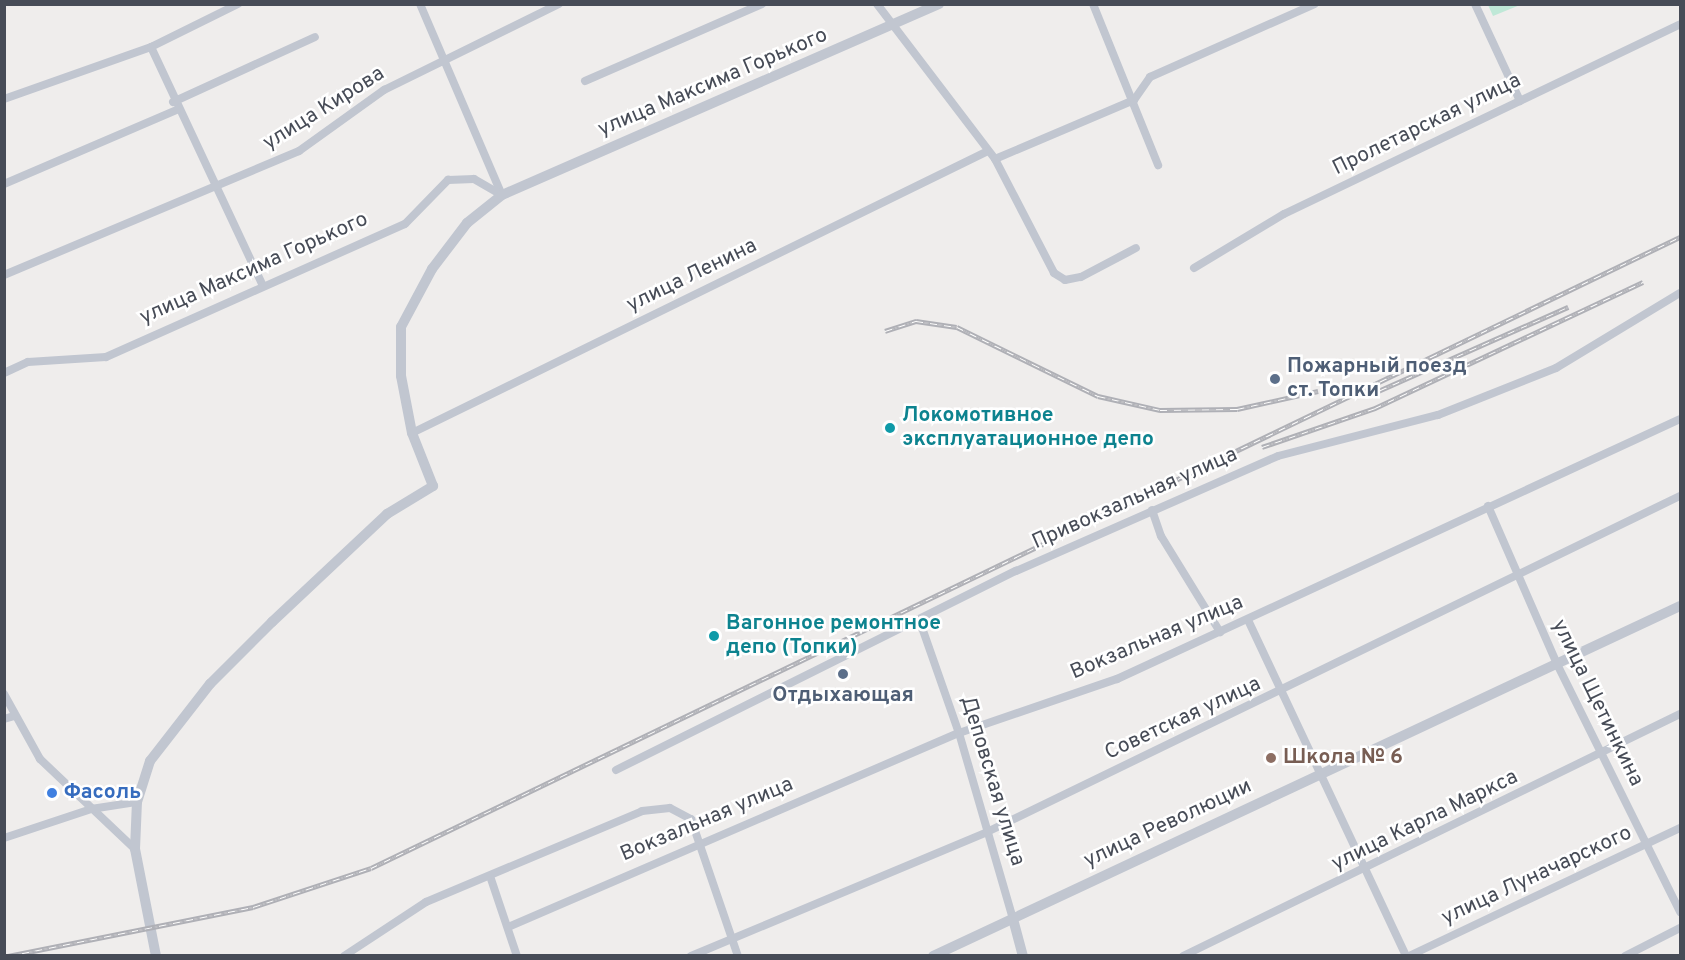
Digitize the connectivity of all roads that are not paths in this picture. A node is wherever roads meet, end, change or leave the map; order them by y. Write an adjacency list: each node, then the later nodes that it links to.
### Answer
1 (238, 4): 14 (street)
2 (420, 4): 15 (street)
3 (559, 4): 15 (street, улица Кирова)
4 (762, 4): 16 (street)
5 (877, 4): 12 (street)
6 (939, 4): 12 (street, улица Максима Горького)
7 (1093, 4): 18 (street)
8 (1315, 4): 10 (street)
9 (1475, 4): 19 (street)
10 (1300, 8): 18 (street)
11 (1680, 24): 19 (street, Пролетарская улица)
12 (896, 25): 22 (street); 27 (street, улица Максима Горького)
13 (315, 37): 20 (street)
14 (151, 47): 17 (street); 20 (street)
15 (444, 58): 26 (street, улица Кирова); 27 (street)
16 (585, 81)
17 (4, 99)
18 (1134, 100): 23 (street); 24 (street)
19 (1520, 101): 29 (street, Пролетарская улица)
20 (173, 102): 21 (street)
21 (177, 110): 25 (street); 26 (street)
22 (988, 151): 23 (street); 35 (street, улица Ленина)
23 (995, 159): 28 (street)
24 (1158, 165)
25 (4, 184)
26 (219, 189): 30 (street, улица Кирова); 31 (street)
27 (502, 195): 31 (street, улица Максима Горького); 35 (street, улица Максима Горького)
28 (1136, 248)
29 (1194, 268)
30 (4, 275)
31 (263, 286): 33 (street, улица Максима Горького)
32 (1680, 293): 38 (street, Привокзальная улица)
33 (4, 373)
34 (1680, 419): 37 (street, Вокзальная улица)
35 (412, 433): 54 (street, улица Максима Горького)
36 (1680, 496): 39 (street, Советская улица)
37 (1488, 506): 39 (street, улица Щетинкина); 42 (street, Вокзальная улица)
38 (1152, 510): 41 (street, Привокзальная улица); 43 (street)
39 (1515, 576): 44 (street, улица Щетинкина); 45 (street, Советская улица)
40 (1680, 606): 44 (street, улица Революции)
41 (919, 619): 50 (street, Деповская улица); 52 (street, Привокзальная улица)
42 (1248, 620): 43 (street, Вокзальная улица); 45 (street)
43 (1220, 632): 50 (street, Вокзальная улица)
44 (1558, 666): 51 (street, улица Щетинкина); 53 (street, улица Революции)
45 (1283, 692): 53 (street); 57 (street, Советская улица)
46 (4, 694): 48 (street)
47 (1680, 714): 51 (street, улица Карла Маркса)
48 (14, 716): 49 (street); 55 (street)
49 (4, 719)
50 (959, 733): 57 (street, Деповская улица); 59 (street, Вокзальная улица)
51 (1604, 754): 60 (street, улица Щетинкина); 62 (street, улица Карла Маркса)
52 (616, 770)
53 (1323, 773): 62 (street); 65 (street, улица Революции)
54 (137, 802): 55 (street); 61 (street)
55 (92, 809): 58 (street); 61 (street)
56 (1680, 828): 60 (street, улица Луначарского)
57 (987, 832): 65 (street, Деповская улица); 68 (street, Советская улица)
58 (4, 838)
59 (700, 842): 63 (street, Вокзальная улица); 66 (street, Вокзальная улица); 68 (street)
60 (1645, 845): 64 (street, улица Щетинкина); 77 (street, улица Луначарского)
61 (135, 849): 69 (street)
62 (1370, 869): 76 (street, улица Карла Маркса); 77 (street)
63 (489, 876): 66 (street); 70 (street, Вокзальная улица)
64 (1680, 912)
65 (1013, 919): 74 (street, улица Революции); 75 (street, Деповская улица)
66 (507, 927): 71 (street)
67 (1680, 928): 78 (street)
68 (732, 936): 72 (street, Советская улица); 73 (street)
69 (156, 956)
70 (344, 956)
71 (517, 956)
72 (691, 956)
73 (738, 956)
74 (933, 956)
75 (1023, 956)
76 (1183, 956)
77 (1408, 956)
78 (1625, 956)

